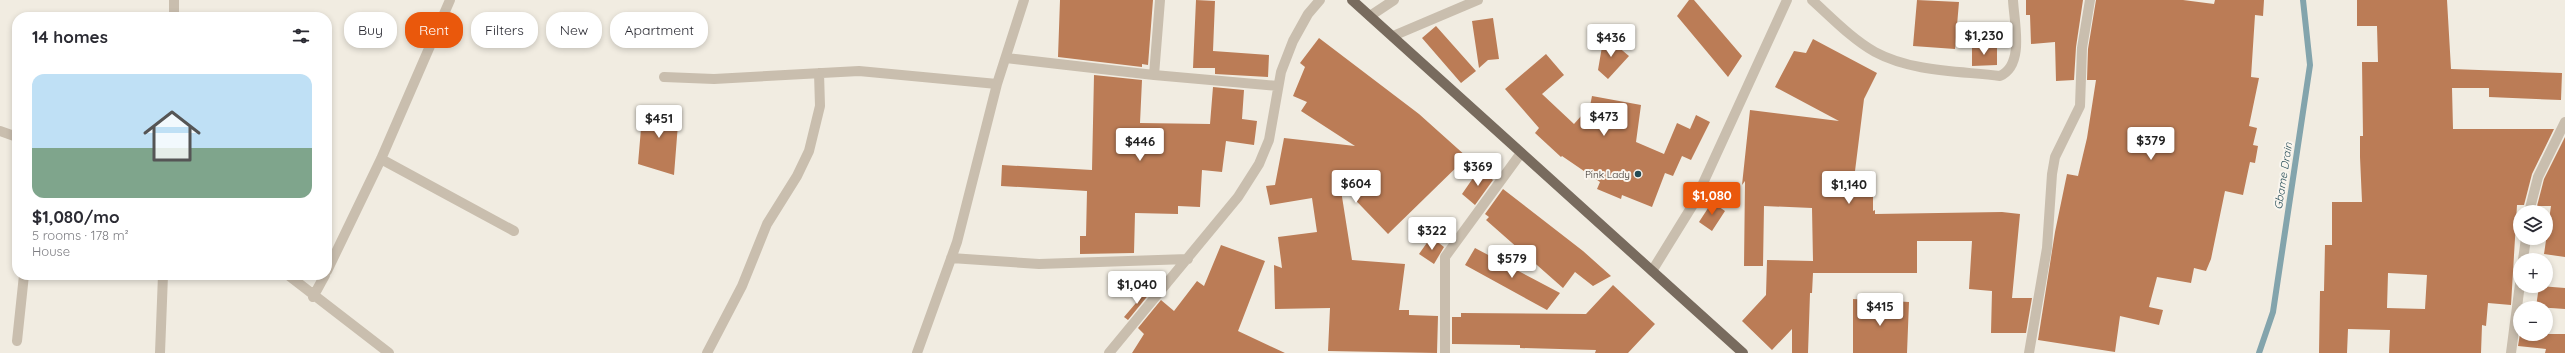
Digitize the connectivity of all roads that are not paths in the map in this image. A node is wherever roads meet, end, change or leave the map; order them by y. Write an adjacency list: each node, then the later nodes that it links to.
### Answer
1 (174, 0): 13 (street)
2 (450, 0): 26 (street)
3 (1024, 0): 16 (street)
4 (1160, 0): 18 (street)
5 (1320, 0): 21 (street)
6 (1352, 0): 14 (main road)
7 (1394, 0): 14 (street)
8 (1478, 0): 15 (street)
9 (1788, 0): 32 (street)
10 (1812, 0): 11 (street)
11 (2013, 0)
12 (2090, 0): 47 (street)
13 (174, 12)
14 (1370, 16): 15 (main road)
15 (1393, 36): 25 (main road)
16 (1006, 58): 18 (street); 20 (street)
17 (819, 73): 19 (street); 20 (street); 43 (street)
18 (1154, 75): 21 (street)
19 (664, 77)
20 (997, 84): 29 (street)
21 (1278, 86): 30 (street)
22 (2565, 122): 27 (street)
23 (0, 131): 24 (street)
24 (12, 135)
25 (1521, 153): 32 (main road); 45 (street)
26 (381, 158): 28 (street); 31 (street)
27 (2531, 205)
28 (514, 231)
29 (952, 258): 30 (street); 40 (street)
30 (1188, 259): 44 (street)
31 (332, 261)
32 (1652, 271): 46 (main road)
33 (23, 280): 39 (street)
34 (163, 280): 41 (street)
35 (294, 280): 38 (street)
36 (322, 280): 38 (street)
37 (2519, 293): 48 (street)
38 (313, 296): 42 (street)
39 (17, 341)
40 (919, 352)
41 (160, 353)
42 (389, 353)
43 (707, 353)
44 (1109, 353)
45 (1445, 353)
46 (1743, 353)
47 (2028, 353)
48 (2511, 353)

